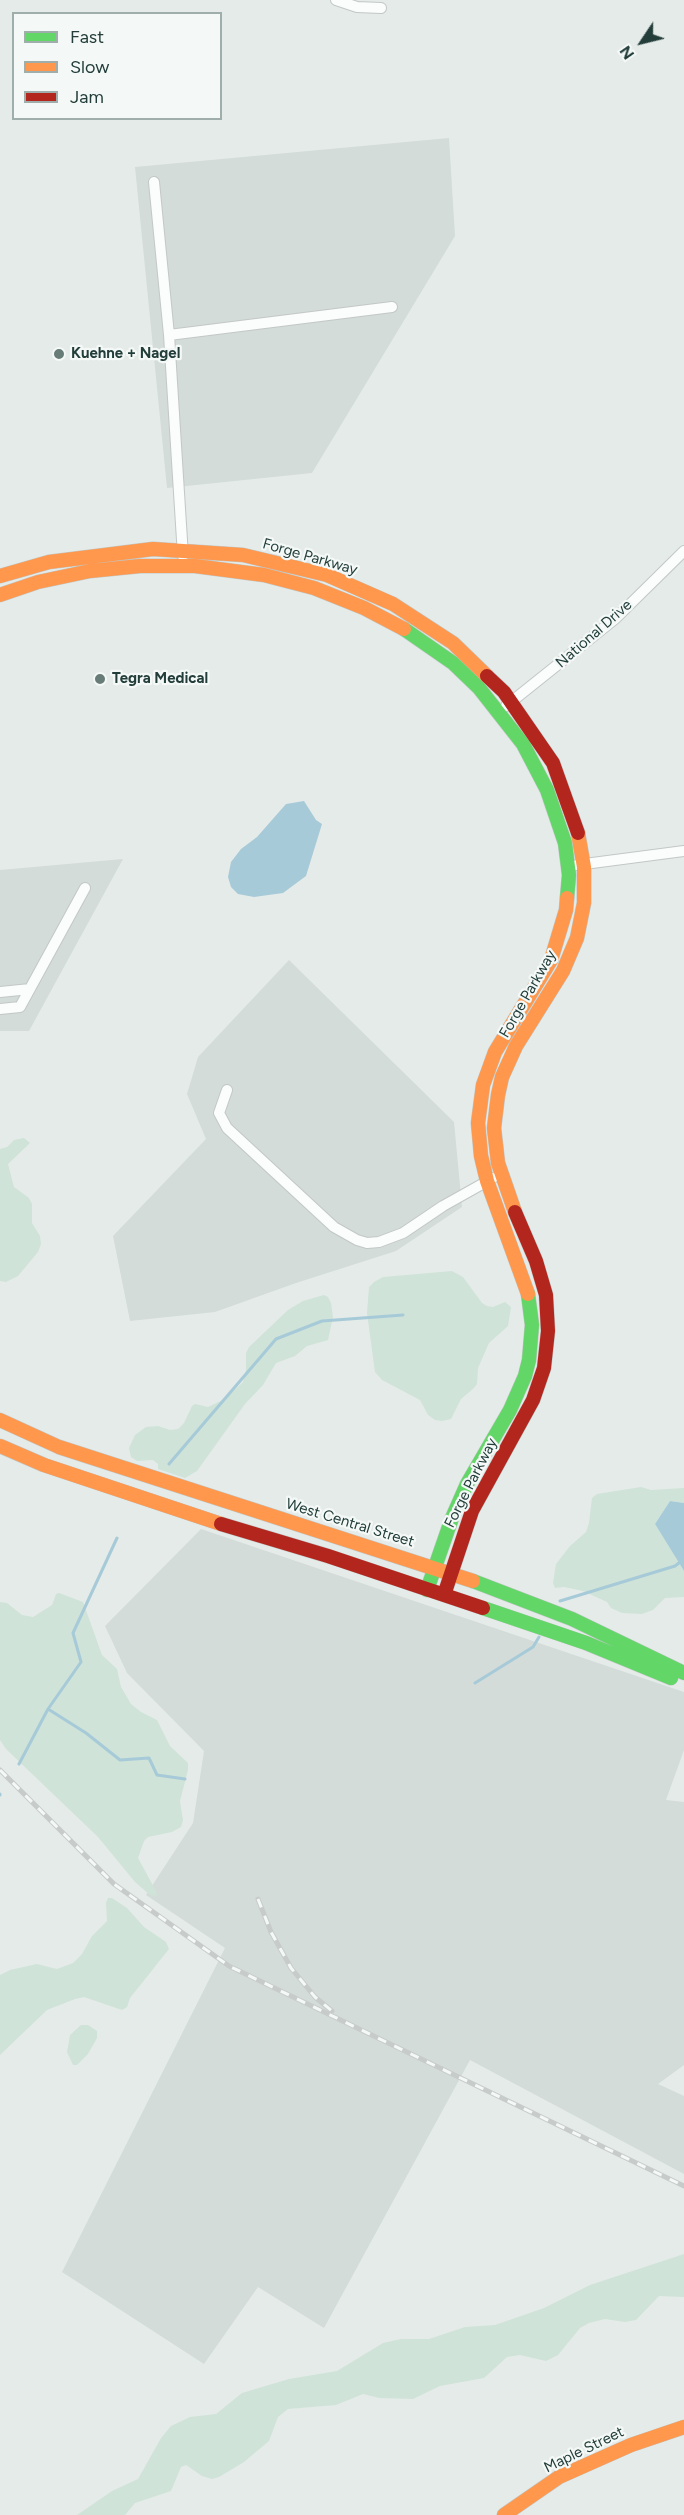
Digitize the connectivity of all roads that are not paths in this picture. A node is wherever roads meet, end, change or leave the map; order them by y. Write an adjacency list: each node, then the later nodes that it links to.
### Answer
1 (336, 0): 2 (street)
2 (381, 8)
3 (154, 182): 5 (street)
4 (392, 307): 5 (street)
5 (169, 334): 6 (street)
6 (183, 550): 8 (street); 9 (street, Forge Parkway); 11 (street, Forge Parkway)
7 (684, 551): 11 (street, National Drive)
8 (183, 566): 10 (street, Forge Parkway); 12 (street, Forge Parkway)
9 (0, 576)
10 (0, 595)
11 (511, 702): 12 (street, National Drive); 14 (street, Forge Parkway)
12 (499, 711): 15 (street, Forge Parkway)
13 (684, 851): 14 (street)
14 (583, 864): 15 (street); 21 (street, Forge Parkway)
15 (568, 866): 22 (street, Forge Parkway)
16 (85, 888): 17 (street)
17 (30, 989): 18 (street); 19 (street)
18 (0, 992)
19 (0, 1009)
20 (227, 1090): 22 (street)
21 (502, 1175): 22 (street); 26 (street, Forge Parkway)
22 (488, 1180): 25 (street, Forge Parkway)
23 (0, 1420): 25 (street, West Central Street)
24 (0, 1446): 27 (street)
25 (435, 1566): 26 (street, West Central Street); 27 (street, Forge Parkway)
26 (452, 1573): 28 (street, Forge Parkway); 29 (street, West Central Street)
27 (427, 1590): 28 (street)
28 (444, 1595): 30 (street)
29 (684, 1673)
30 (684, 1683)
31 (684, 2427): 32 (street, Maple Street)
32 (504, 2515)

